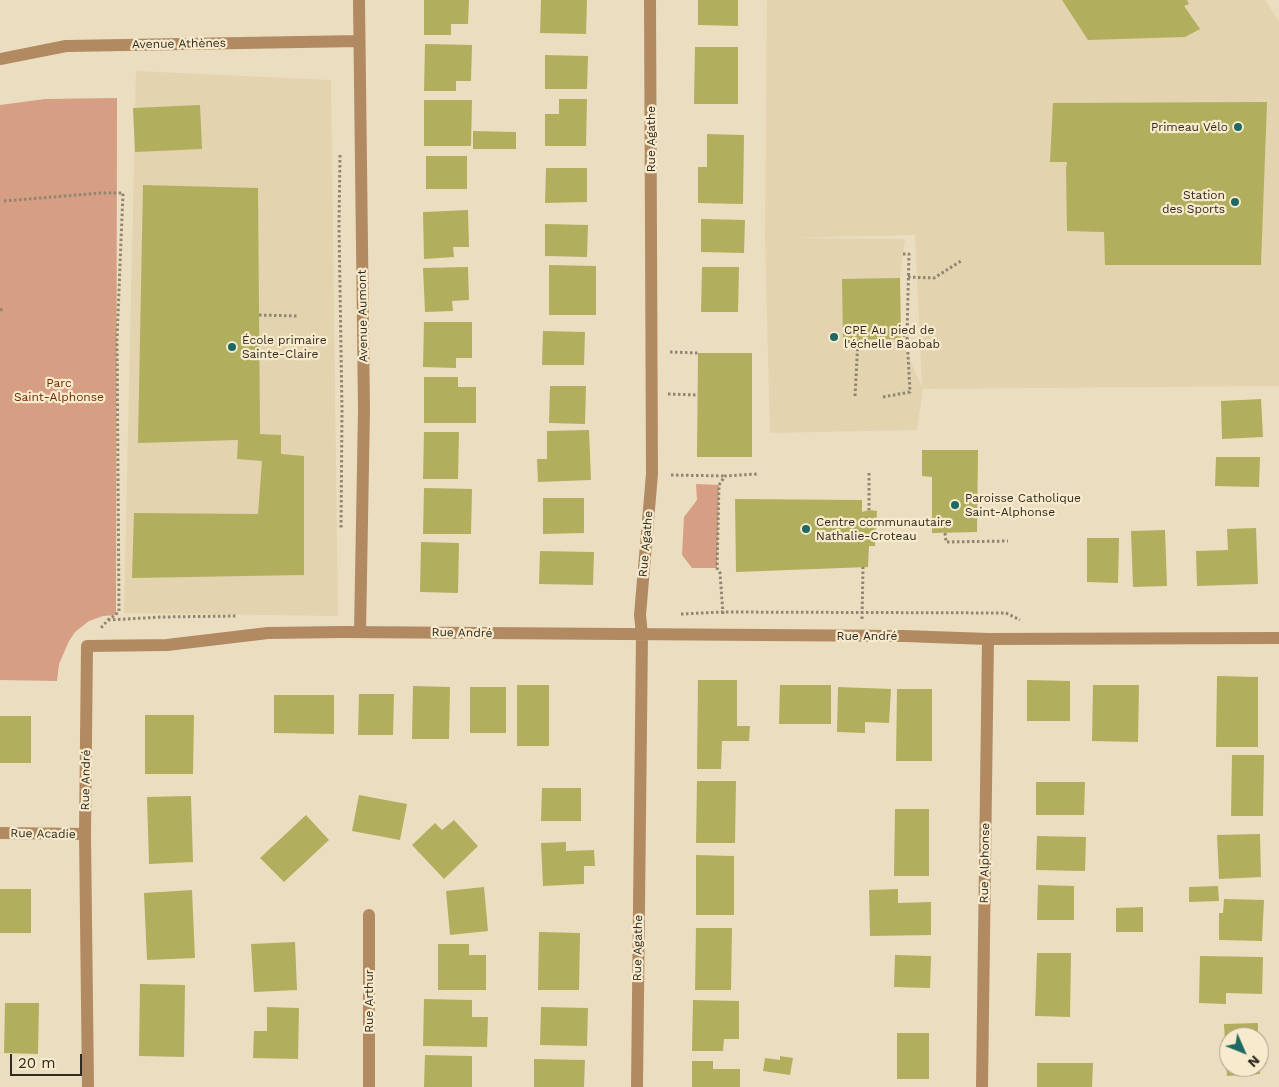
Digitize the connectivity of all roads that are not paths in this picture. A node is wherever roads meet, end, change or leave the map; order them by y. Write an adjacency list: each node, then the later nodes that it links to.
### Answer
1 (359, 0): 3 (street, Avenue Aumont)
2 (650, 0): 6 (street, Rue Agathe)
3 (359, 41): 4 (street, Avenue Athènes); 5 (street, Avenue Aumont)
4 (0, 59)
5 (360, 632): 6 (street, Rue André); 10 (street, Rue André)
6 (642, 635): 8 (street, Rue André); 14 (street, Rue Agathe)
7 (1279, 638): 8 (street, Rue André)
8 (988, 640): 15 (street, Rue Alphonse)
9 (0, 833): 10 (street, Rue Acadie)
10 (85, 834): 12 (street, Rue André)
11 (370, 915): 13 (street, Rue Arthur)
12 (88, 1087)
13 (370, 1087)
14 (636, 1087)
15 (982, 1087)

